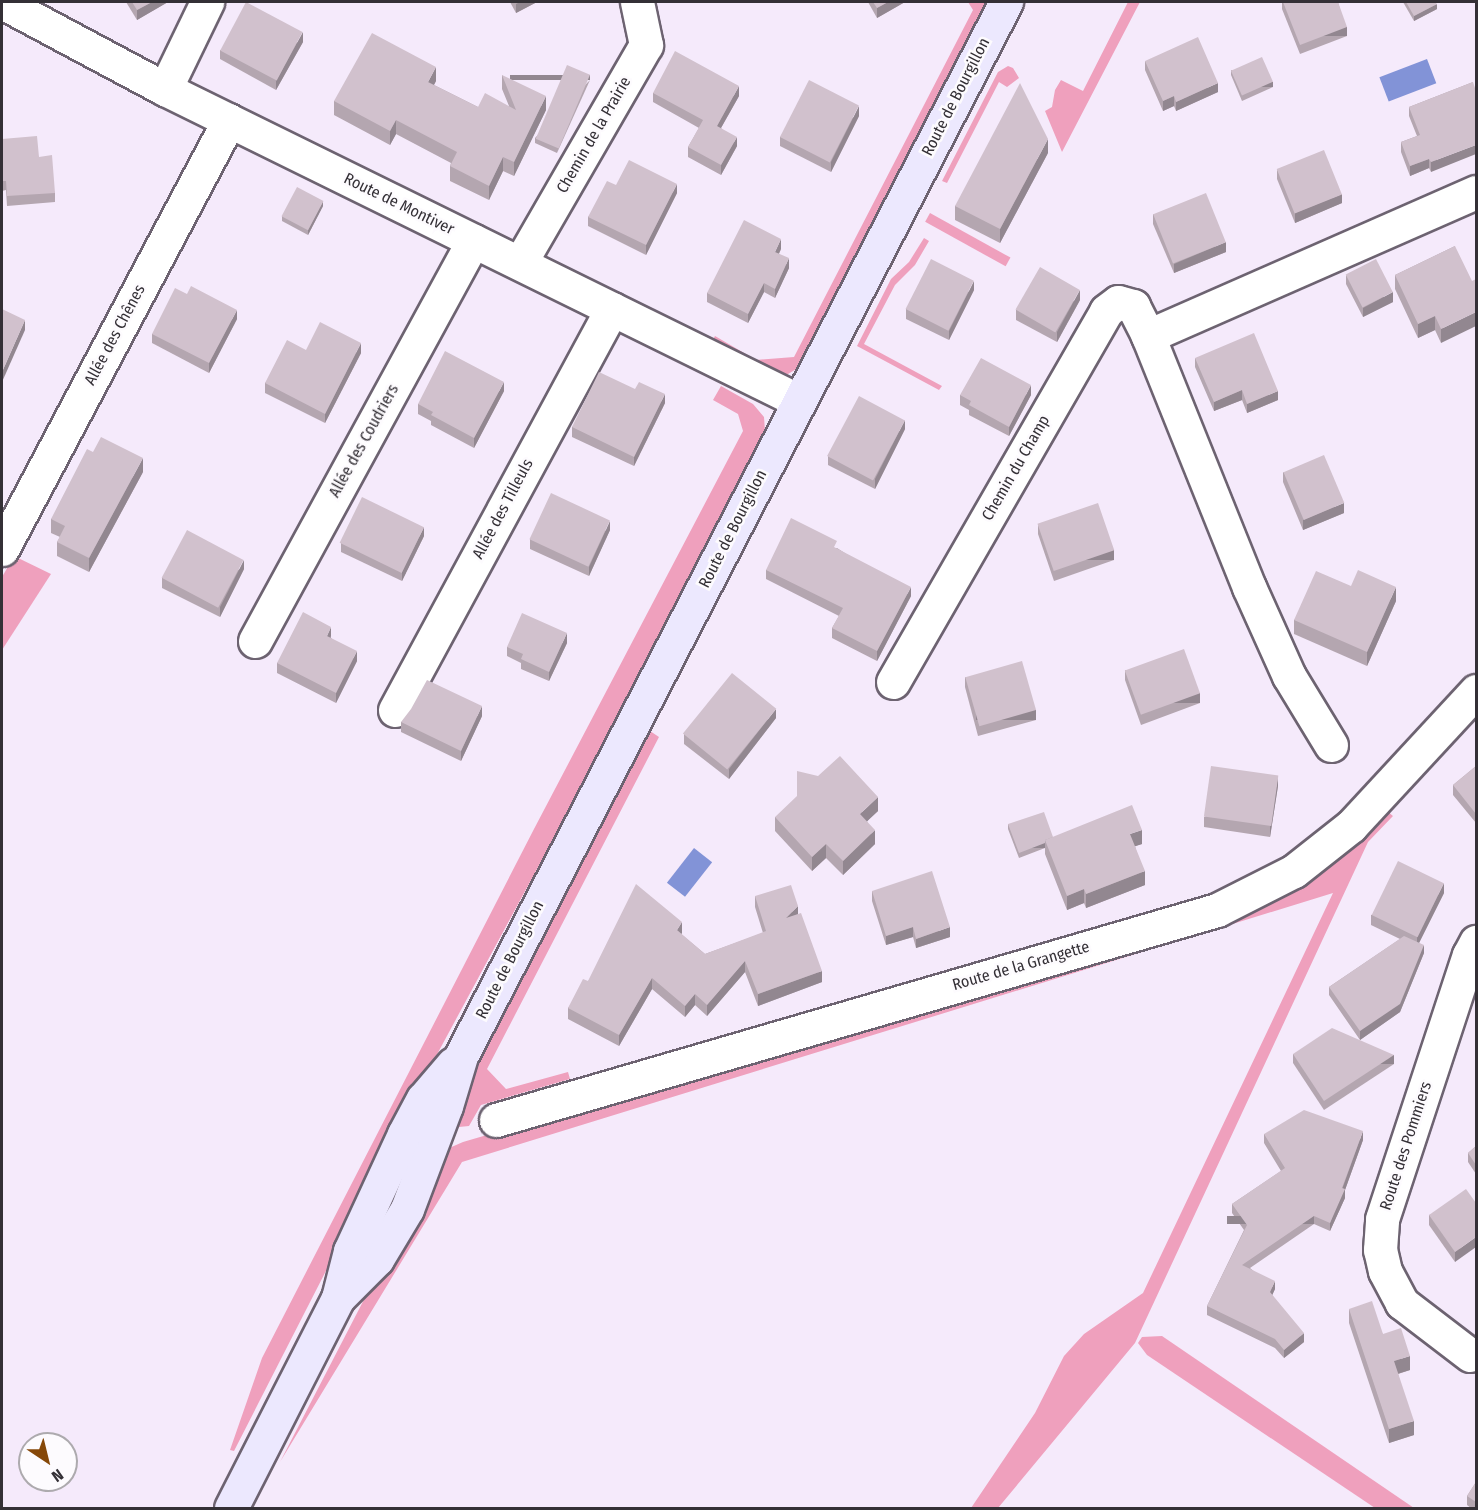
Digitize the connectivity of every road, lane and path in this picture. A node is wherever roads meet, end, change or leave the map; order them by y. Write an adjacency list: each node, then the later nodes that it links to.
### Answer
1 (2, 2): 5 (street, Route de Montiver)
2 (207, 2): 5 (street)
3 (637, 2): 9 (street, Chemin de la Prairie)
4 (1006, 2): 12 (main road, Route de Bourgillon)
5 (165, 89): 6 (street, Route de Montiver)
6 (229, 120): 8 (street, Route de Montiver); 13 (street, Allée des Chênes)
7 (1476, 192): 11 (street)
8 (473, 241): 9 (street, Route de Montiver); 14 (street, Allée des Coudriers)
9 (520, 263): 10 (street, Route de Montiver)
10 (612, 309): 12 (street, Route de Montiver); 17 (street, Allée des Tilleuls)
11 (1148, 336): 15 (street, Chemin du Champ); 18 (street, Chemin du Champ)
12 (799, 401): 22 (main road, Route de Bourgillon)
13 (2, 549)
14 (255, 641)
15 (893, 682)
16 (1476, 691): 20 (street, Route de la Grangette)
17 (395, 710)
18 (1331, 745)
19 (1476, 942): 21 (street, Route des Pommiers)
20 (496, 1120)
21 (1470, 1355)
22 (231, 1509)

